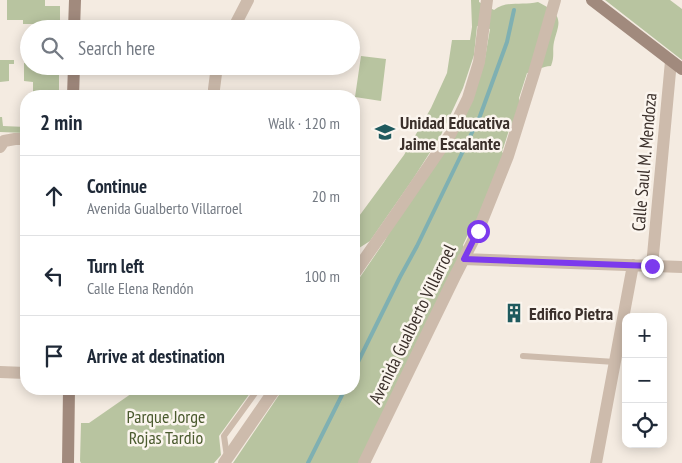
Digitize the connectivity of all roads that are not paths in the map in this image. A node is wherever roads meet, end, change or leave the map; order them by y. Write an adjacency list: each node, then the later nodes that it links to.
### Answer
1 (75, 0): 6 (main road)
2 (248, 0): 7 (street)
3 (488, 0): 16 (street)
4 (555, 0): 17 (street, Avenida Gualberto Villarroel)
5 (592, 0): 8 (main road)
6 (74, 20)
7 (238, 20)
8 (671, 61): 9 (main road); 19 (street, Calle Saul M. Mendoza)
9 (682, 69)
10 (74, 75): 12 (main road)
11 (216, 75): 13 (street)
12 (73, 90)
13 (214, 90)
14 (20, 139): 15 (street)
15 (0, 147)
16 (360, 257)
17 (464, 259): 18 (street); 30 (street, Avenida Gualberto Villarroel)
18 (634, 265): 19 (street); 22 (street)
19 (652, 266): 20 (street)
20 (682, 267)
21 (523, 356): 22 (lane)
22 (615, 362): 31 (street)
23 (0, 372): 24 (street)
24 (20, 373)
25 (69, 395): 29 (main road)
26 (254, 395): 28 (lane)
27 (271, 395): 28 (street)
28 (225, 461)
29 (68, 463)
30 (364, 463)
31 (596, 463)

